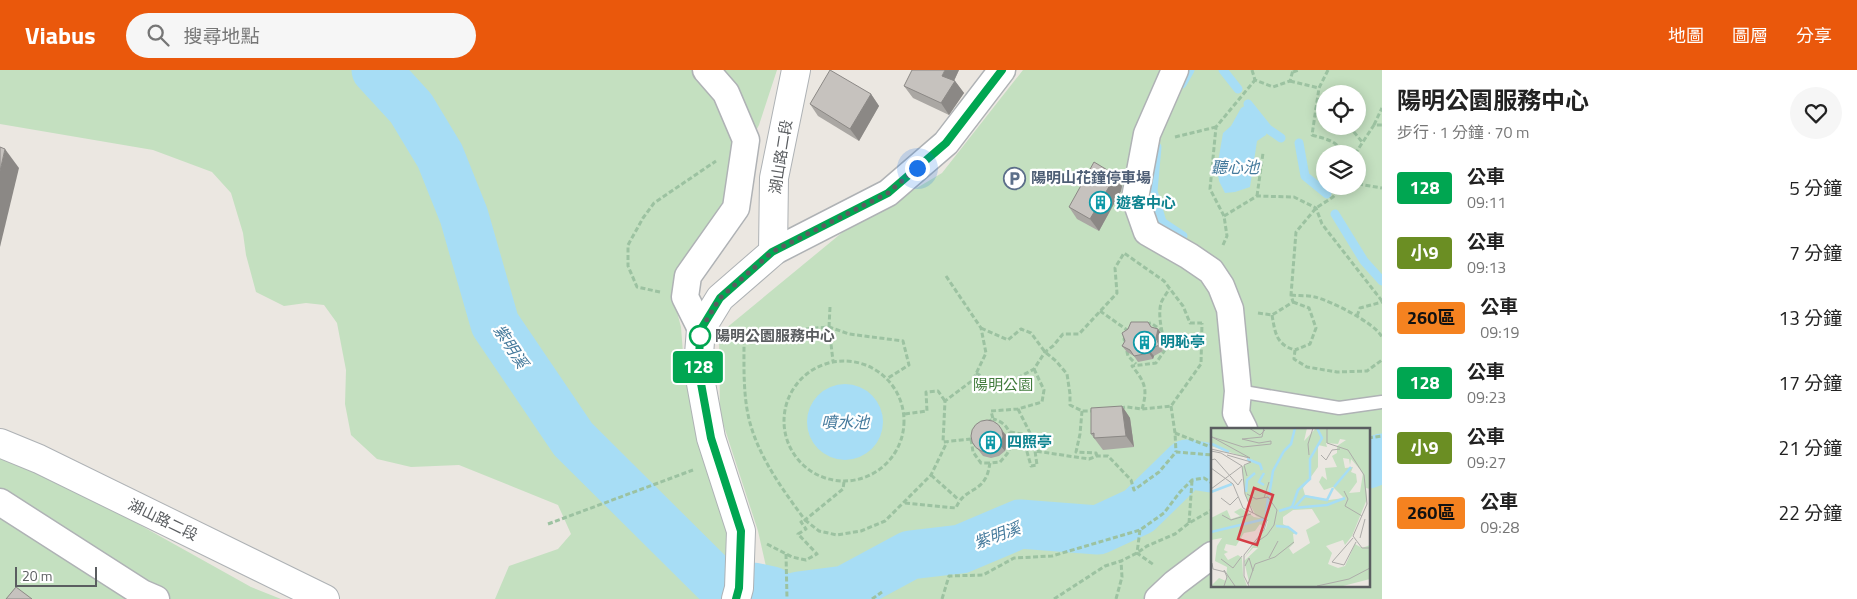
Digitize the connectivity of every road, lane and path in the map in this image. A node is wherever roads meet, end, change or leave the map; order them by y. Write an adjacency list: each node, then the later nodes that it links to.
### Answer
1 (706, 70): 23 (street)
2 (796, 70): 30 (street, 湖山路二段)
3 (1002, 70): 30 (street)
4 (1175, 70): 35 (street)
5 (1252, 70): 9 (path)
6 (1299, 70): 8 (path)
7 (1328, 70): 11 (path)
8 (1293, 71): 10 (path)
9 (1255, 80): 10 (path); 18 (path)
10 (1290, 81): 12 (path)
11 (1320, 85)
12 (1316, 87)
13 (1316, 102): 14 (path)
14 (1315, 107): 22 (path)
15 (1382, 108): 16 (path)
16 (1374, 125): 17 (path); 21 (path)
17 (1382, 126)
18 (1216, 127): 20 (path); 28 (path)
19 (1356, 135): 21 (path)
20 (1174, 137)
21 (1363, 144)
22 (1336, 145)
23 (744, 152): 32 (path); 47 (street)
24 (1263, 153): 28 (path)
25 (1366, 185): 26 (path)
26 (1382, 188)
27 (1335, 195): 29 (path)
28 (1257, 196): 29 (path)
29 (1316, 208): 34 (path); 36 (path)
30 (772, 252): 47 (street)
31 (946, 276): 46 (path)
32 (637, 287)
33 (1170, 289): 39 (path); 42 (path); 48 (path)
34 (1291, 295): 37 (path); 41 (path)
35 (1225, 297): 40 (path); 42 (path); 59 (street)
36 (1382, 301): 41 (path)
37 (1293, 302): 40 (path); 51 (path)
38 (830, 307): 45 (path)
39 (1100, 311): 49 (path); 52 (path)
40 (1272, 315): 51 (path)
41 (1358, 316): 50 (path)
42 (1202, 323): 62 (path)
43 (1143, 324): 48 (path)
44 (1135, 326): 49 (path)
45 (829, 327): 54 (path); 58 (path); 93 (path)
46 (981, 328): 52 (path); 57 (path)
47 (701, 329): 97 (street)
48 (1161, 330): 55 (path)
49 (1130, 332): 55 (path)
50 (1382, 337)
51 (1295, 350): 53 (path)
52 (1045, 352): 56 (path); 66 (path)
53 (1382, 360)
54 (833, 361): 58 (path); 87 (path)
55 (1137, 364): 65 (path)
56 (1034, 369): 57 (path); 63 (path)
57 (976, 373): 60 (path)
58 (888, 378): 68 (path)
59 (1238, 391): 61 (lane); 71 (street)
60 (945, 401): 68 (path); 76 (path)
61 (1382, 402)
62 (1171, 406): 65 (path); 74 (path)
63 (1018, 409): 69 (path); 79 (path)
64 (1118, 409): 65 (path)
65 (1142, 410)
66 (1082, 411): 67 (path); 82 (path)
67 (1100, 411)
68 (905, 414): 87 (path)
69 (993, 419): 70 (path); 73 (path)
70 (986, 422)
71 (1244, 428)
72 (975, 432): 75 (path)
73 (1010, 432): 79 (path); 83 (path)
74 (1176, 433): 78 (path); 80 (path)
75 (971, 439): 76 (path); 83 (path)
76 (947, 441): 85 (path)
77 (0, 443): 105 (street, 湖山路二段)
78 (1211, 445)
79 (1035, 451): 82 (path)
80 (1176, 452): 81 (path); 82 (path)
81 (1211, 455)
82 (1097, 456)
83 (990, 463): 89 (path)
84 (696, 469): 95 (path)
85 (931, 475): 89 (path); 91 (path)
86 (1192, 480): 88 (path); 94 (path); 96 (path)
87 (844, 482): 93 (path)
88 (1211, 482)
89 (959, 500): 91 (path)
90 (0, 502): 104 (street)
91 (904, 502): 93 (path)
92 (1211, 511): 94 (path)
93 (805, 520): 98 (path)
94 (1189, 522): 99 (path)
95 (548, 524)
96 (1140, 530): 99 (path); 109 (path)
97 (741, 531): 98 (path); 106 (street)
98 (786, 554): 107 (path)
99 (1137, 554): 101 (path); 102 (path)
100 (1211, 556): 102 (street)
101 (1121, 561): 110 (path); 111 (path)
102 (1167, 591)
103 (882, 592): 108 (path)
104 (156, 599)
105 (325, 599)
106 (736, 599)
107 (787, 599)
108 (872, 599)
109 (942, 599)
110 (1054, 599)
111 (1116, 599)

